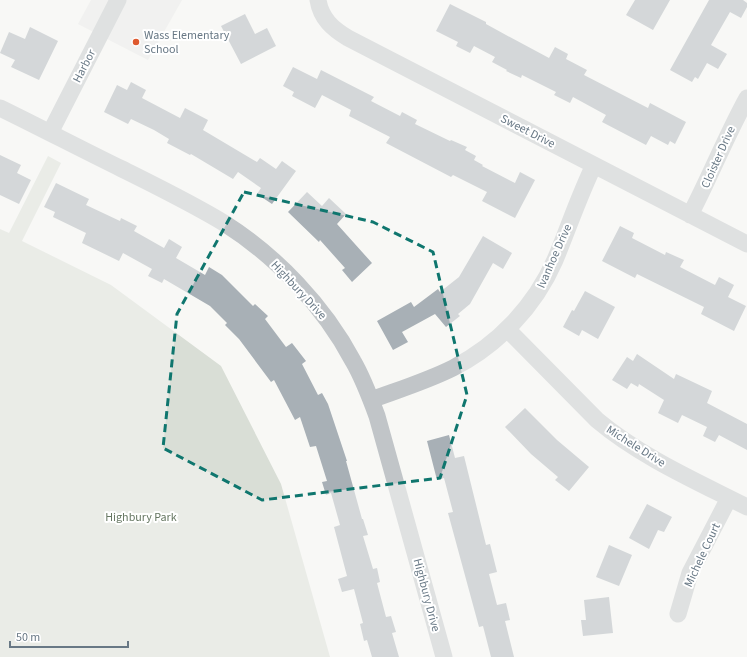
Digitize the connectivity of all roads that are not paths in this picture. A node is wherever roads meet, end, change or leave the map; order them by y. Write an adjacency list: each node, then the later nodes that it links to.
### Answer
1 (118, 0): 5 (street, Harbor)
2 (319, 4): 6 (street, Sweet Drive)
3 (747, 98): 7 (street, Cloister Drive)
4 (0, 108): 5 (street, Highbury Drive)
5 (50, 133): 10 (street, Highbury Drive)
6 (594, 165): 7 (street, Sweet Drive); 9 (street, Ivanhoe Drive)
7 (690, 215): 8 (street, Sweet Drive)
8 (747, 244)
9 (507, 330): 10 (street, Ivanhoe Drive); 11 (street, Michele Drive)
10 (371, 400): 14 (street, Highbury Drive)
11 (729, 498): 12 (street, Michele Drive); 13 (street, Michele Court)
12 (747, 507)
13 (678, 614)
14 (444, 657)

